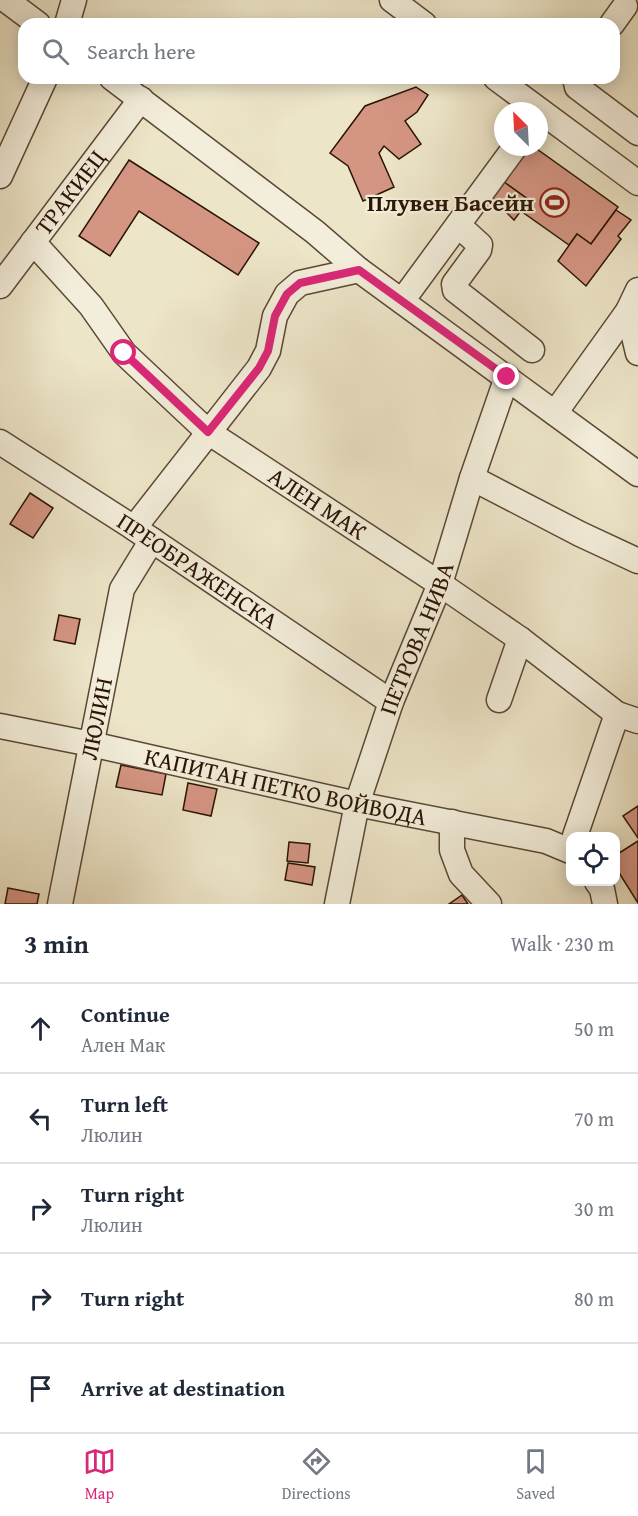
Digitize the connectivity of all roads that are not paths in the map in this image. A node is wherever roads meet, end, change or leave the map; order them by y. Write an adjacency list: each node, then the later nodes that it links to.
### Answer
1 (6, 0): 4 (street)
2 (74, 0): 5 (street)
3 (392, 0): 6 (street)
4 (30, 18)
5 (69, 18)
6 (416, 18)
7 (42, 84): 16 (street)
8 (120, 84): 11 (street)
9 (504, 84): 12 (street)
10 (576, 84): 14 (street)
11 (141, 99): 19 (street, ТРАКИЕЦ); 20 (street)
12 (526, 102)
13 (548, 119): 17 (street)
14 (638, 133)
15 (508, 156): 18 (street)
16 (0, 176)
17 (638, 183)
18 (458, 225): 23 (street); 24 (street)
19 (33, 242): 21 (street, ТРАКИЕЦ); 28 (street, АЛЕН МАК)
20 (359, 270): 23 (street); 28 (street, ЛЮЛИН)
21 (0, 286)
22 (633, 300): 25 (street); 27 (street)
23 (402, 301): 26 (street)
24 (532, 350)
25 (638, 353)
26 (507, 377): 27 (street); 31 (street, ПЕТРОВА НИВА)
27 (555, 413): 30 (street)
28 (208, 432): 32 (street, ЛЮЛИН); 34 (street, АЛЕН МАК)
29 (0, 442): 32 (street, ПРЕОБРАЖЕНСКА)
30 (638, 474)
31 (472, 478): 33 (street); 34 (street, ПЕТРОВА НИВА)
32 (143, 534): 37 (street, ПРЕОБРАЖЕНСКА); 40 (street, ЛЮЛИН)
33 (638, 561)
34 (440, 584): 35 (street, АЛЕН МАК); 37 (street, ПЕТРОВА НИВА)
35 (520, 639): 36 (street); 38 (street, АЛЕН МАК)
36 (499, 700)
37 (391, 702): 41 (street, ПЕТРОВА НИВА)
38 (628, 718): 43 (street)
39 (0, 726): 40 (street, КАПИТАН ПЕТКО ВОЙВОДА)
40 (91, 744): 41 (street, КАПИТАН ПЕТКО ВОЙВОДА); 46 (street, ЛЮЛИН)
41 (357, 804): 42 (street, КАПИТАН ПЕТКО ВОЙВОДА); 47 (street, ПЕТРОВА НИВА)
42 (452, 822): 44 (street, КАПИТАН ПЕТКО ВОЙВОДА); 48 (street)
43 (577, 832)
44 (566, 849)
45 (600, 886): 49 (street)
46 (60, 904)
47 (337, 904)
48 (489, 904)
49 (605, 904)

